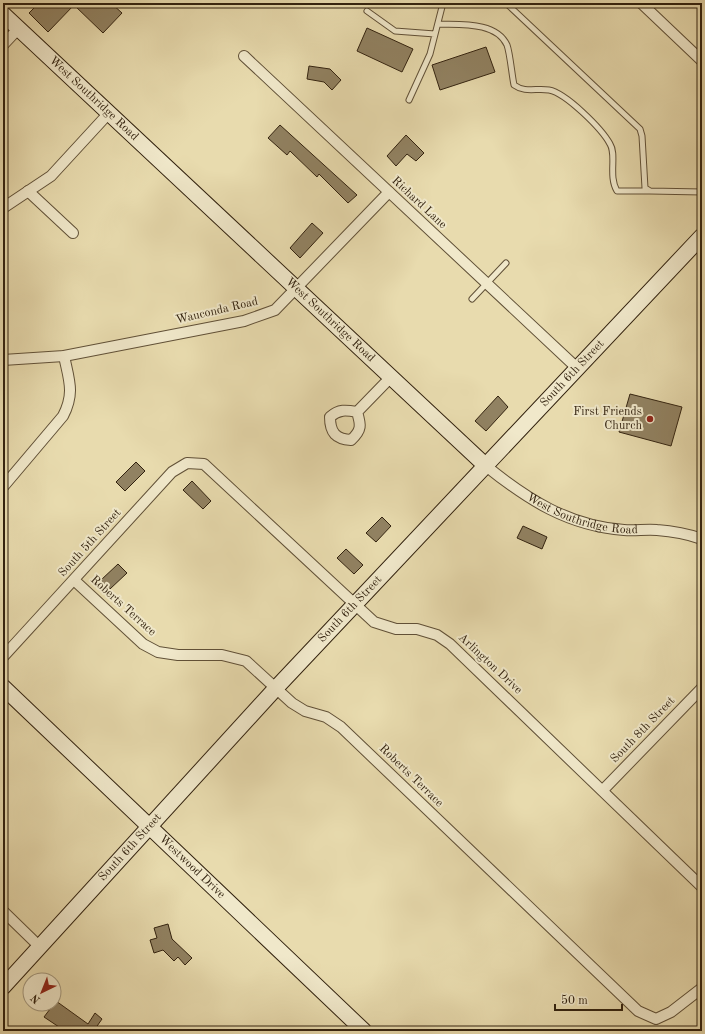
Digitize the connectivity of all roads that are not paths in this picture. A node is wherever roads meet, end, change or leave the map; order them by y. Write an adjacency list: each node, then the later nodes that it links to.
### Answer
1 (443, 3): 6 (lane)
2 (506, 3): 15 (lane)
3 (641, 3): 11 (street)
4 (367, 11): 8 (lane)
5 (3, 14): 7 (street, West Southridge Road)
6 (438, 24): 8 (lane); 15 (lane)
7 (18, 29): 9 (street); 13 (street, West Southridge Road)
8 (435, 34): 12 (lane)
9 (3, 45)
10 (244, 56): 16 (street, Richard Lane)
11 (702, 61)
12 (409, 100)
13 (108, 114): 14 (street); 23 (street, West Southridge Road)
14 (28, 191): 18 (street); 19 (street)
15 (650, 191): 17 (lane)
16 (389, 192): 22 (street, Richard Lane); 23 (street, Wauconda Road)
17 (702, 192)
18 (3, 208)
19 (73, 233)
20 (702, 236): 27 (street, South 6th Street)
21 (506, 263): 22 (lane)
22 (486, 283): 24 (lane); 27 (street, Richard Lane)
23 (297, 288): 25 (street, Wauconda Road); 28 (street, West Southridge Road)
24 (472, 299)
25 (64, 356): 26 (street, Wauconda Road); 32 (street)
26 (3, 360)
27 (577, 368): 31 (street, South 6th Street)
28 (391, 377): 29 (street); 31 (street, West Southridge Road)
29 (357, 412)
30 (204, 464): 34 (street, South 5th Street); 35 (street, Arlington Drive)
31 (486, 466): 33 (street, West Southridge Road); 35 (street, South 6th Street)
32 (3, 486)
33 (702, 539)
34 (74, 580): 36 (street, South 5th Street); 38 (street, Roberts Terrace)
35 (354, 605): 38 (street, South 6th Street); 40 (street, Arlington Drive)
36 (3, 657)
37 (3, 687): 41 (street, Westwood Drive)
38 (276, 688): 41 (street, South 6th Street); 46 (street, Roberts Terrace)
39 (702, 688): 40 (street, South 8th Street)
40 (603, 790): 42 (street, Arlington Drive)
41 (149, 826): 44 (street, South 6th Street); 47 (street, Westwood Drive)
42 (702, 887)
43 (3, 911): 44 (street)
44 (40, 947): 45 (street, South 6th Street)
45 (3, 988)
46 (702, 988)
47 (364, 1031)

